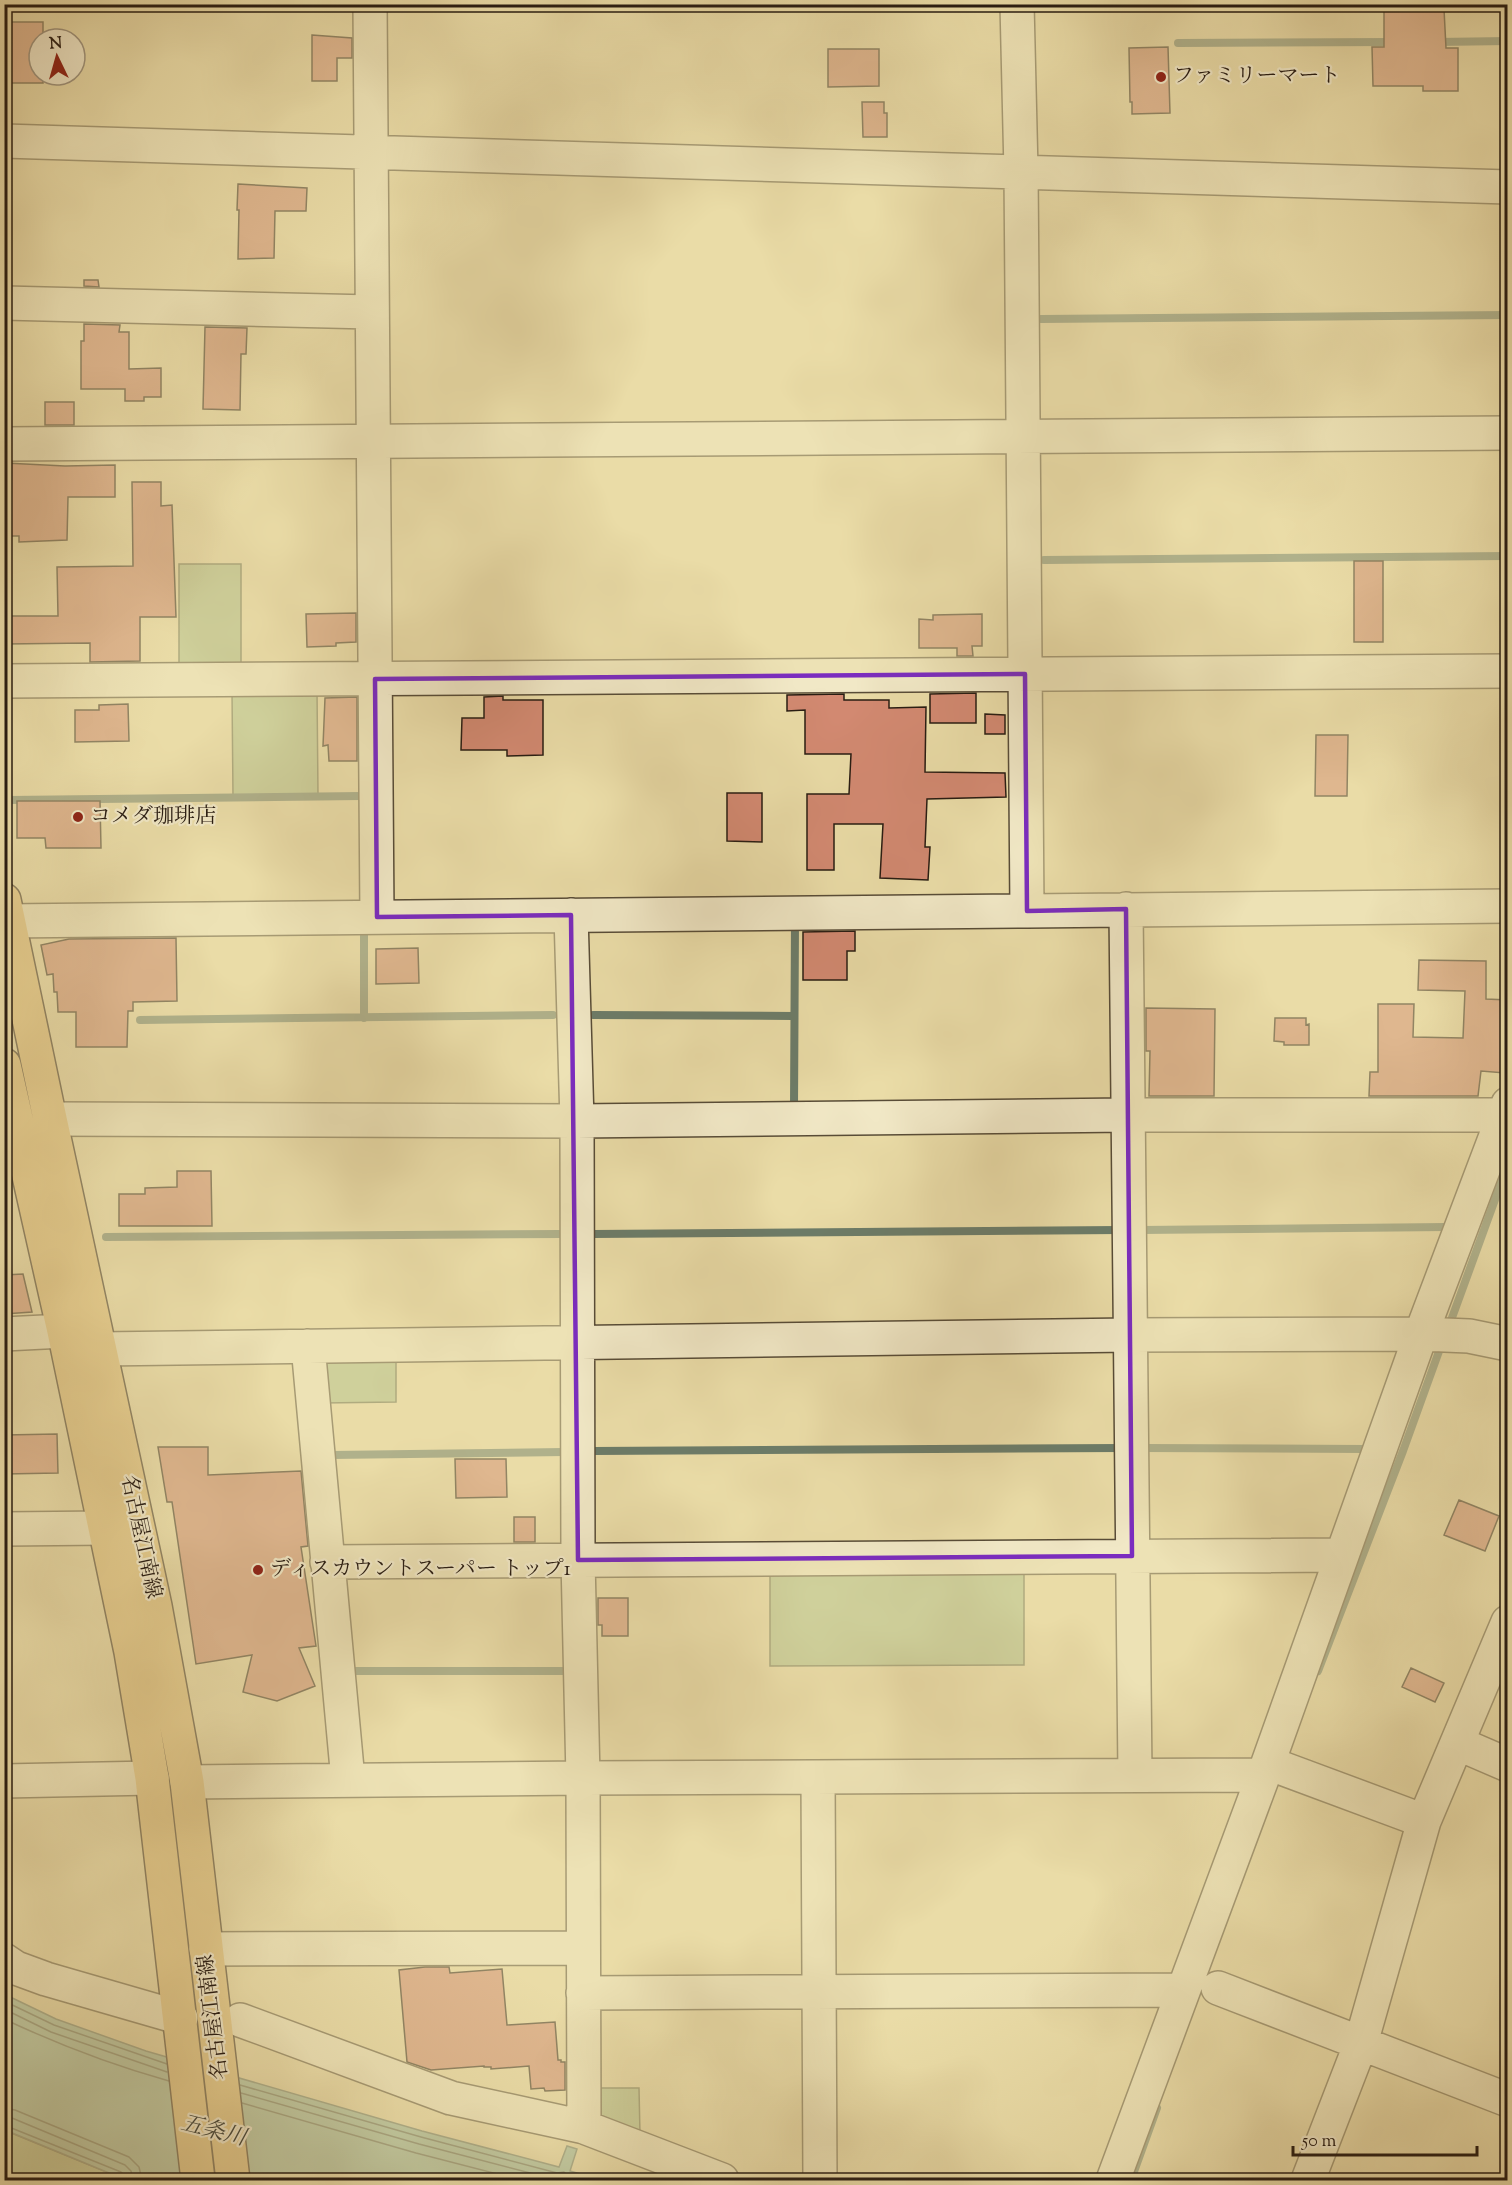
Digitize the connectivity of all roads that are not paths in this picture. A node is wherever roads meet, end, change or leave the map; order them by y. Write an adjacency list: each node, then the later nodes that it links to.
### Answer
1 (370, 4): 4 (street)
2 (1017, 4): 5 (street)
3 (4, 141): 4 (street)
4 (371, 153): 5 (street); 8 (street)
5 (1021, 171): 6 (street); 10 (street)
6 (1508, 187)
7 (4, 303): 8 (street)
8 (371, 312): 11 (street)
9 (1508, 433): 10 (street)
10 (1023, 436): 11 (street); 14 (street)
11 (373, 441): 12 (street); 15 (street)
12 (4, 444)
13 (1508, 671): 14 (street)
14 (1025, 674): 15 (street); 19 (street)
15 (375, 679): 16 (street); 22 (street)
16 (4, 681)
17 (1508, 906): 18 (street)
18 (1126, 909): 19 (street); 25 (street)
19 (1027, 911): 21 (street)
20 (6, 914): 22 (street); 26 (main road, 名古屋江南線)
21 (571, 915): 22 (street); 27 (street)
22 (377, 917)
23 (4, 1065): 28 (main road, 名古屋江南線)
24 (1505, 1110): 25 (street); 32 (street)
25 (1128, 1115): 27 (street); 31 (street)
26 (50, 1119): 27 (street); 36 (main road, 名古屋江南線)
27 (576, 1121): 33 (street)
28 (11, 1122): 29 (main road, 名古屋江南線)
29 (64, 1331): 30 (street); 37 (main road, 名古屋江南線)
30 (4, 1334)
31 (1130, 1335): 32 (street); 33 (street); 40 (street)
32 (1436, 1335): 34 (street); 39 (street)
33 (578, 1344): 35 (street); 41 (street)
34 (1508, 1344)
35 (308, 1346): 36 (street); 42 (street)
36 (100, 1349): 53 (main road, 名古屋江南線)
37 (106, 1528): 38 (street); 49 (main road, 名古屋江南線)
38 (4, 1529)
39 (1341, 1555): 40 (street); 46 (street)
40 (1132, 1556): 41 (street); 47 (street)
41 (578, 1560): 42 (street); 50 (street)
42 (327, 1562): 51 (street)
43 (1508, 1622): 44 (street)
44 (1457, 1743): 45 (street); 54 (street)
45 (1508, 1765)
46 (1275, 1770): 47 (street); 54 (street); 60 (street)
47 (1135, 1775): 48 (street)
48 (818, 1777): 50 (street); 61 (street)
49 (152, 1778): 52 (street); 64 (main road, 名古屋江南線)
50 (583, 1778): 51 (street); 55 (street)
51 (348, 1780): 53 (street)
52 (4, 1781)
53 (187, 1782): 56 (main road, 名古屋江南線)
54 (1424, 1821): 66 (street)
55 (583, 1948): 56 (street); 62 (street)
56 (206, 1949): 65 (main road, 名古屋江南線)
57 (4, 1955): 63 (street)
58 (4, 1960): 64 (street)
59 (1218, 1988): 66 (street)
60 (1183, 1990): 61 (street); 73 (street)
61 (819, 1992): 62 (street); 72 (street)
62 (583, 1993): 68 (street)
63 (154, 1997)
64 (181, 2025): 69 (main road, 名古屋江南線)
65 (228, 2031): 68 (street); 70 (main road, 名古屋江南線)
66 (1361, 2043): 67 (street); 74 (street)
67 (1508, 2100)
68 (584, 2127): 71 (street)
69 (198, 2181)
70 (232, 2181)
71 (722, 2181)
72 (820, 2181)
73 (1113, 2181)
74 (1308, 2181)

